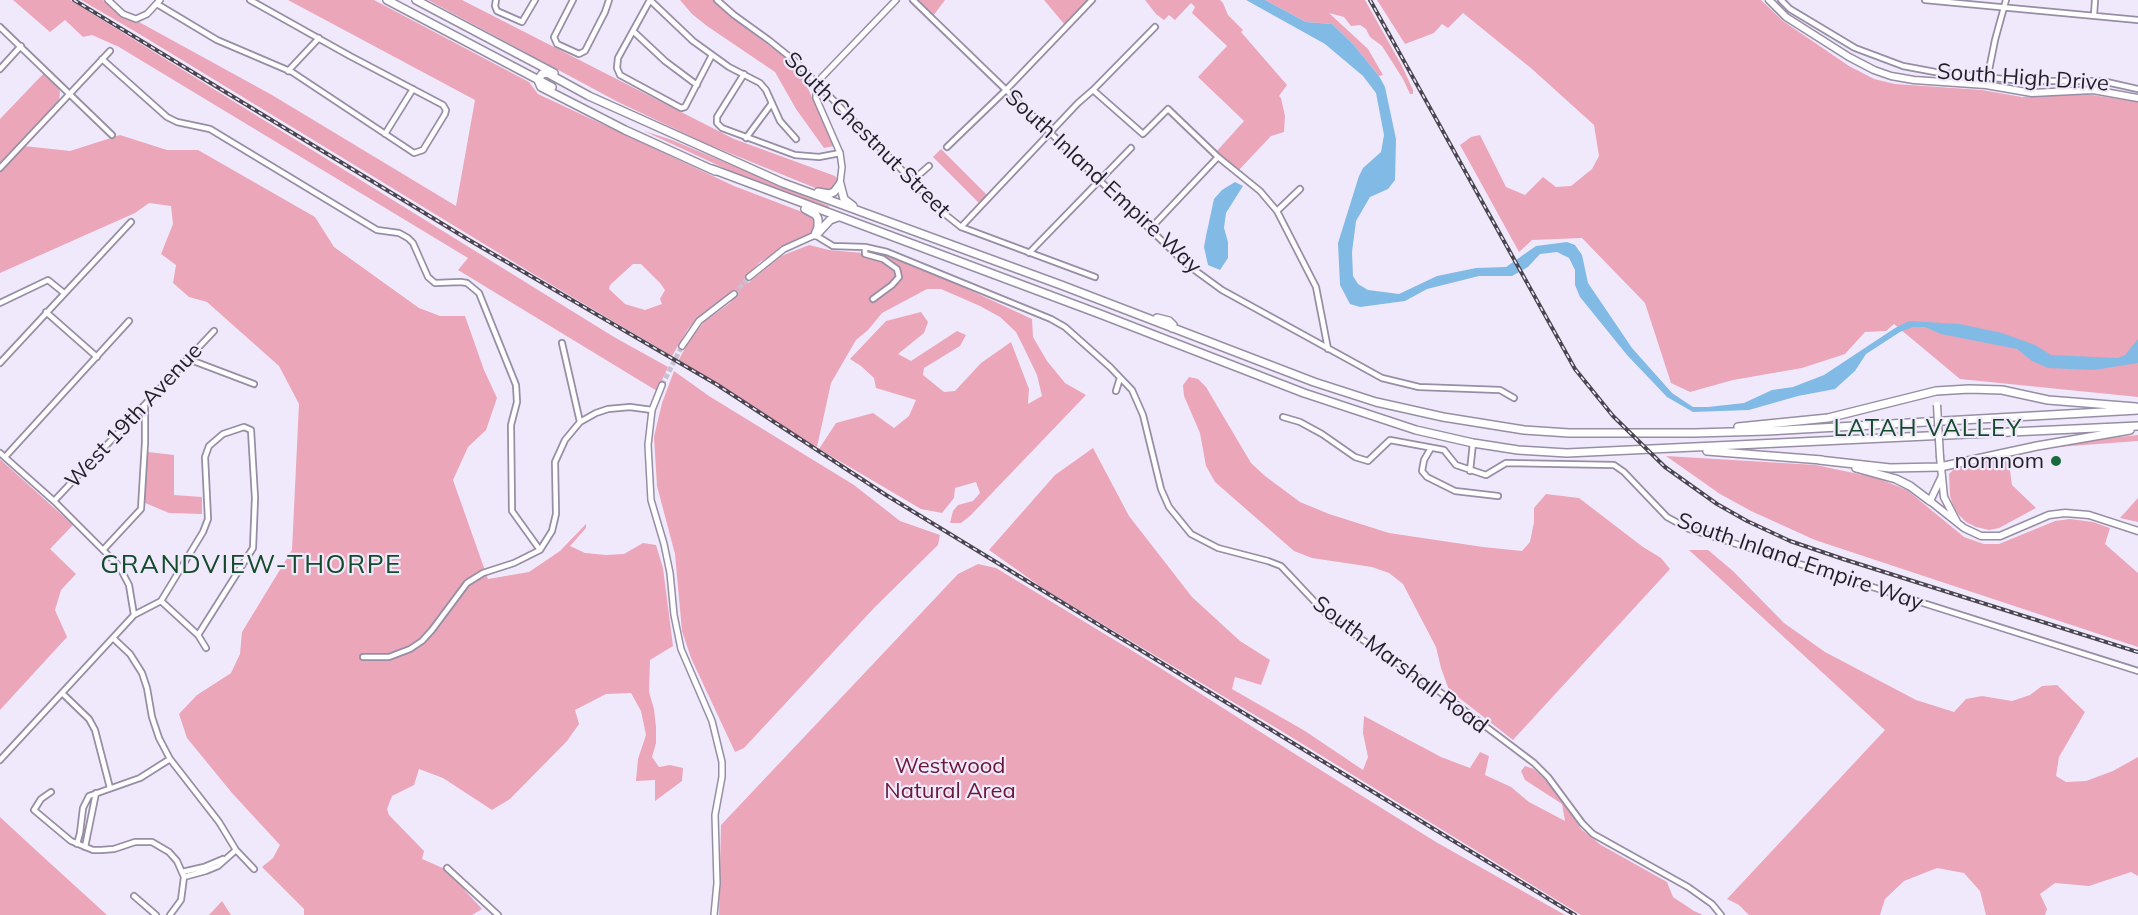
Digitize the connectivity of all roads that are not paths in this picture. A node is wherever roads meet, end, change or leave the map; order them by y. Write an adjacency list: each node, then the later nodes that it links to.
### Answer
1 (108, 0): 19 (street)
2 (249, 0): 26 (street)
3 (387, 0): 37 (highway)
4 (416, 0): 48 (highway)
5 (496, 0): 6 (street)
6 (535, 0)
7 (573, 0): 8 (street)
8 (609, 0)
9 (650, 0): 25 (street); 30 (street)
10 (717, 0): 38 (street, South Chestnut Street)
11 (896, 0): 38 (street)
12 (913, 0): 42 (street, South Inland Empire Way)
13 (1092, 0): 42 (street)
14 (1769, 0): 31 (main road, South High Drive)
15 (1782, 0): 28 (street, South High Drive)
16 (1929, 0): 20 (street)
17 (2006, 0): 20 (street)
18 (2095, 0): 21 (street)
19 (159, 2): 34 (street)
20 (2003, 9): 21 (street); 36 (street)
21 (2094, 15): 22 (street)
22 (2138, 20)
23 (0, 27): 27 (street)
24 (1155, 27): 43 (street)
25 (633, 31): 39 (street); 39 (street)
26 (319, 38): 34 (street); 41 (street)
27 (21, 46): 33 (street); 45 (street)
28 (1855, 48): 31 (street); 36 (street, South High Drive)
29 (110, 51): 32 (street)
30 (712, 55): 35 (street); 39 (street)
31 (1849, 57): 40 (main road, South High Drive)
32 (102, 59): 45 (street); 120 (street)
33 (0, 69)
34 (288, 71): 50 (street)
35 (744, 74): 47 (street); 52 (street)
36 (1987, 76): 40 (street); 44 (street, South High Drive)
37 (538, 80): 48 (highway); 61 (highway)
38 (817, 84): 56 (street); 62 (street, South Chestnut Street)
39 (697, 85)
40 (1986, 85): 46 (main road, South High Drive)
41 (413, 89): 50 (street); 50 (street)
42 (1006, 90): 49 (street, South Inland Empire Way); 54 (street)
43 (1094, 90): 49 (street); 57 (street)
44 (2138, 90)
45 (70, 92): 51 (street); 60 (street)
46 (2138, 98)
47 (772, 103): 52 (street); 53 (street)
48 (609, 104): 58 (highway)
49 (1050, 133): 63 (street, South Inland Empire Way); 70 (street)
50 (385, 134)
51 (112, 135)
52 (746, 138): 56 (street)
53 (796, 139)
54 (947, 147)
55 (1131, 148): 63 (street)
56 (840, 153): 64 (street)
57 (1218, 157): 66 (street); 71 (street)
58 (732, 160): 64 (highway); 67 (highway)
59 (929, 166): 62 (street)
60 (0, 168)
61 (712, 169): 68 (highway); 72 (highway)
62 (913, 180): 70 (street, South Chestnut Street)
63 (1100, 181): 71 (street, South Inland Empire Way); 74 (street)
64 (840, 184): 67 (highway)
65 (1300, 189): 66 (street)
66 (1277, 211): 88 (street)
67 (868, 214): 84 (highway)
68 (838, 218): 72 (highway); 82 (highway)
69 (131, 222): 77 (street)
70 (961, 227): 74 (street, South Chestnut Street)
71 (1150, 229): 88 (street, South Inland Empire Way)
72 (815, 235): 73 (street, South Marshall Road); 75 (street)
73 (865, 247): 79 (street); 92 (street, South Marshall Road)
74 (1029, 253): 76 (street, South Chestnut Street)
75 (749, 277)
76 (1095, 277)
77 (64, 293): 80 (street); 81 (street)
78 (734, 294): 87 (street)
79 (873, 299)
80 (0, 303)
81 (46, 312): 89 (street); 91 (street)
82 (1100, 314): 84 (highway); 105 (highway)
83 (129, 321): 89 (street)
84 (1172, 328): 104 (highway)
85 (214, 331): 90 (street, West 19th Avenue)
86 (562, 343): 102 (street)
87 (682, 346)
88 (1328, 349): 97 (street, South Inland Empire Way)
89 (97, 357): 109 (street)
90 (188, 359): 93 (street); 98 (street, West 19th Avenue)
91 (0, 363)
92 (1120, 378): 96 (street); 145 (street, South Marshall Road)
93 (254, 384)
94 (662, 385): 100 (street)
95 (1936, 391): 99 (highway); 104 (highway); 111 (main road, bridge)
96 (1116, 392)
97 (1514, 398)
98 (145, 406): 115 (street, West 19th Avenue); 119 (street)
99 (2138, 409): 104 (highway)
100 (652, 410): 102 (street); 144 (street)
101 (1283, 417): 106 (street)
102 (580, 422): 120 (street)
103 (2138, 427): 107 (highway); 111 (highway)
104 (1679, 432)
105 (1473, 443): 107 (highway); 112 (street)
106 (1431, 448): 112 (street); 114 (street)
107 (1678, 449): 110 (highway)
108 (0, 453): 109 (street)
109 (5, 458): 115 (street)
110 (1819, 460): 111 (highway); 116 (highway)
111 (1940, 467): 113 (main road)
112 (1470, 471): 127 (street, South Inland Empire Way)
113 (1941, 478): 116 (main road); 117 (main road)
114 (1498, 496)
115 (54, 501): 119 (street)
116 (1930, 501): 117 (main road)
117 (1959, 525): 118 (main road)
118 (2138, 531)
119 (103, 550): 122 (street)
120 (540, 550): 126 (street)
121 (161, 601): 122 (street); 123 (street); 123 (street)
122 (134, 615): 124 (street)
123 (198, 635): 125 (street)
124 (113, 638): 128 (street); 129 (street)
125 (206, 648)
126 (363, 657)
127 (2138, 671)
128 (62, 693): 130 (street); 131 (street)
129 (170, 759): 131 (street); 136 (street)
130 (0, 760)
131 (110, 788): 133 (street)
132 (51, 792): 134 (street)
133 (96, 793): 134 (street); 135 (street)
134 (77, 844): 135 (street)
135 (85, 847): 139 (street)
136 (236, 850): 138 (street); 139 (street)
137 (447, 868): 143 (street)
138 (254, 869)
139 (183, 874): 142 (street)
140 (134, 896): 141 (street)
141 (156, 915)
142 (170, 915)
143 (498, 915)
144 (714, 915)
145 (1721, 915)

